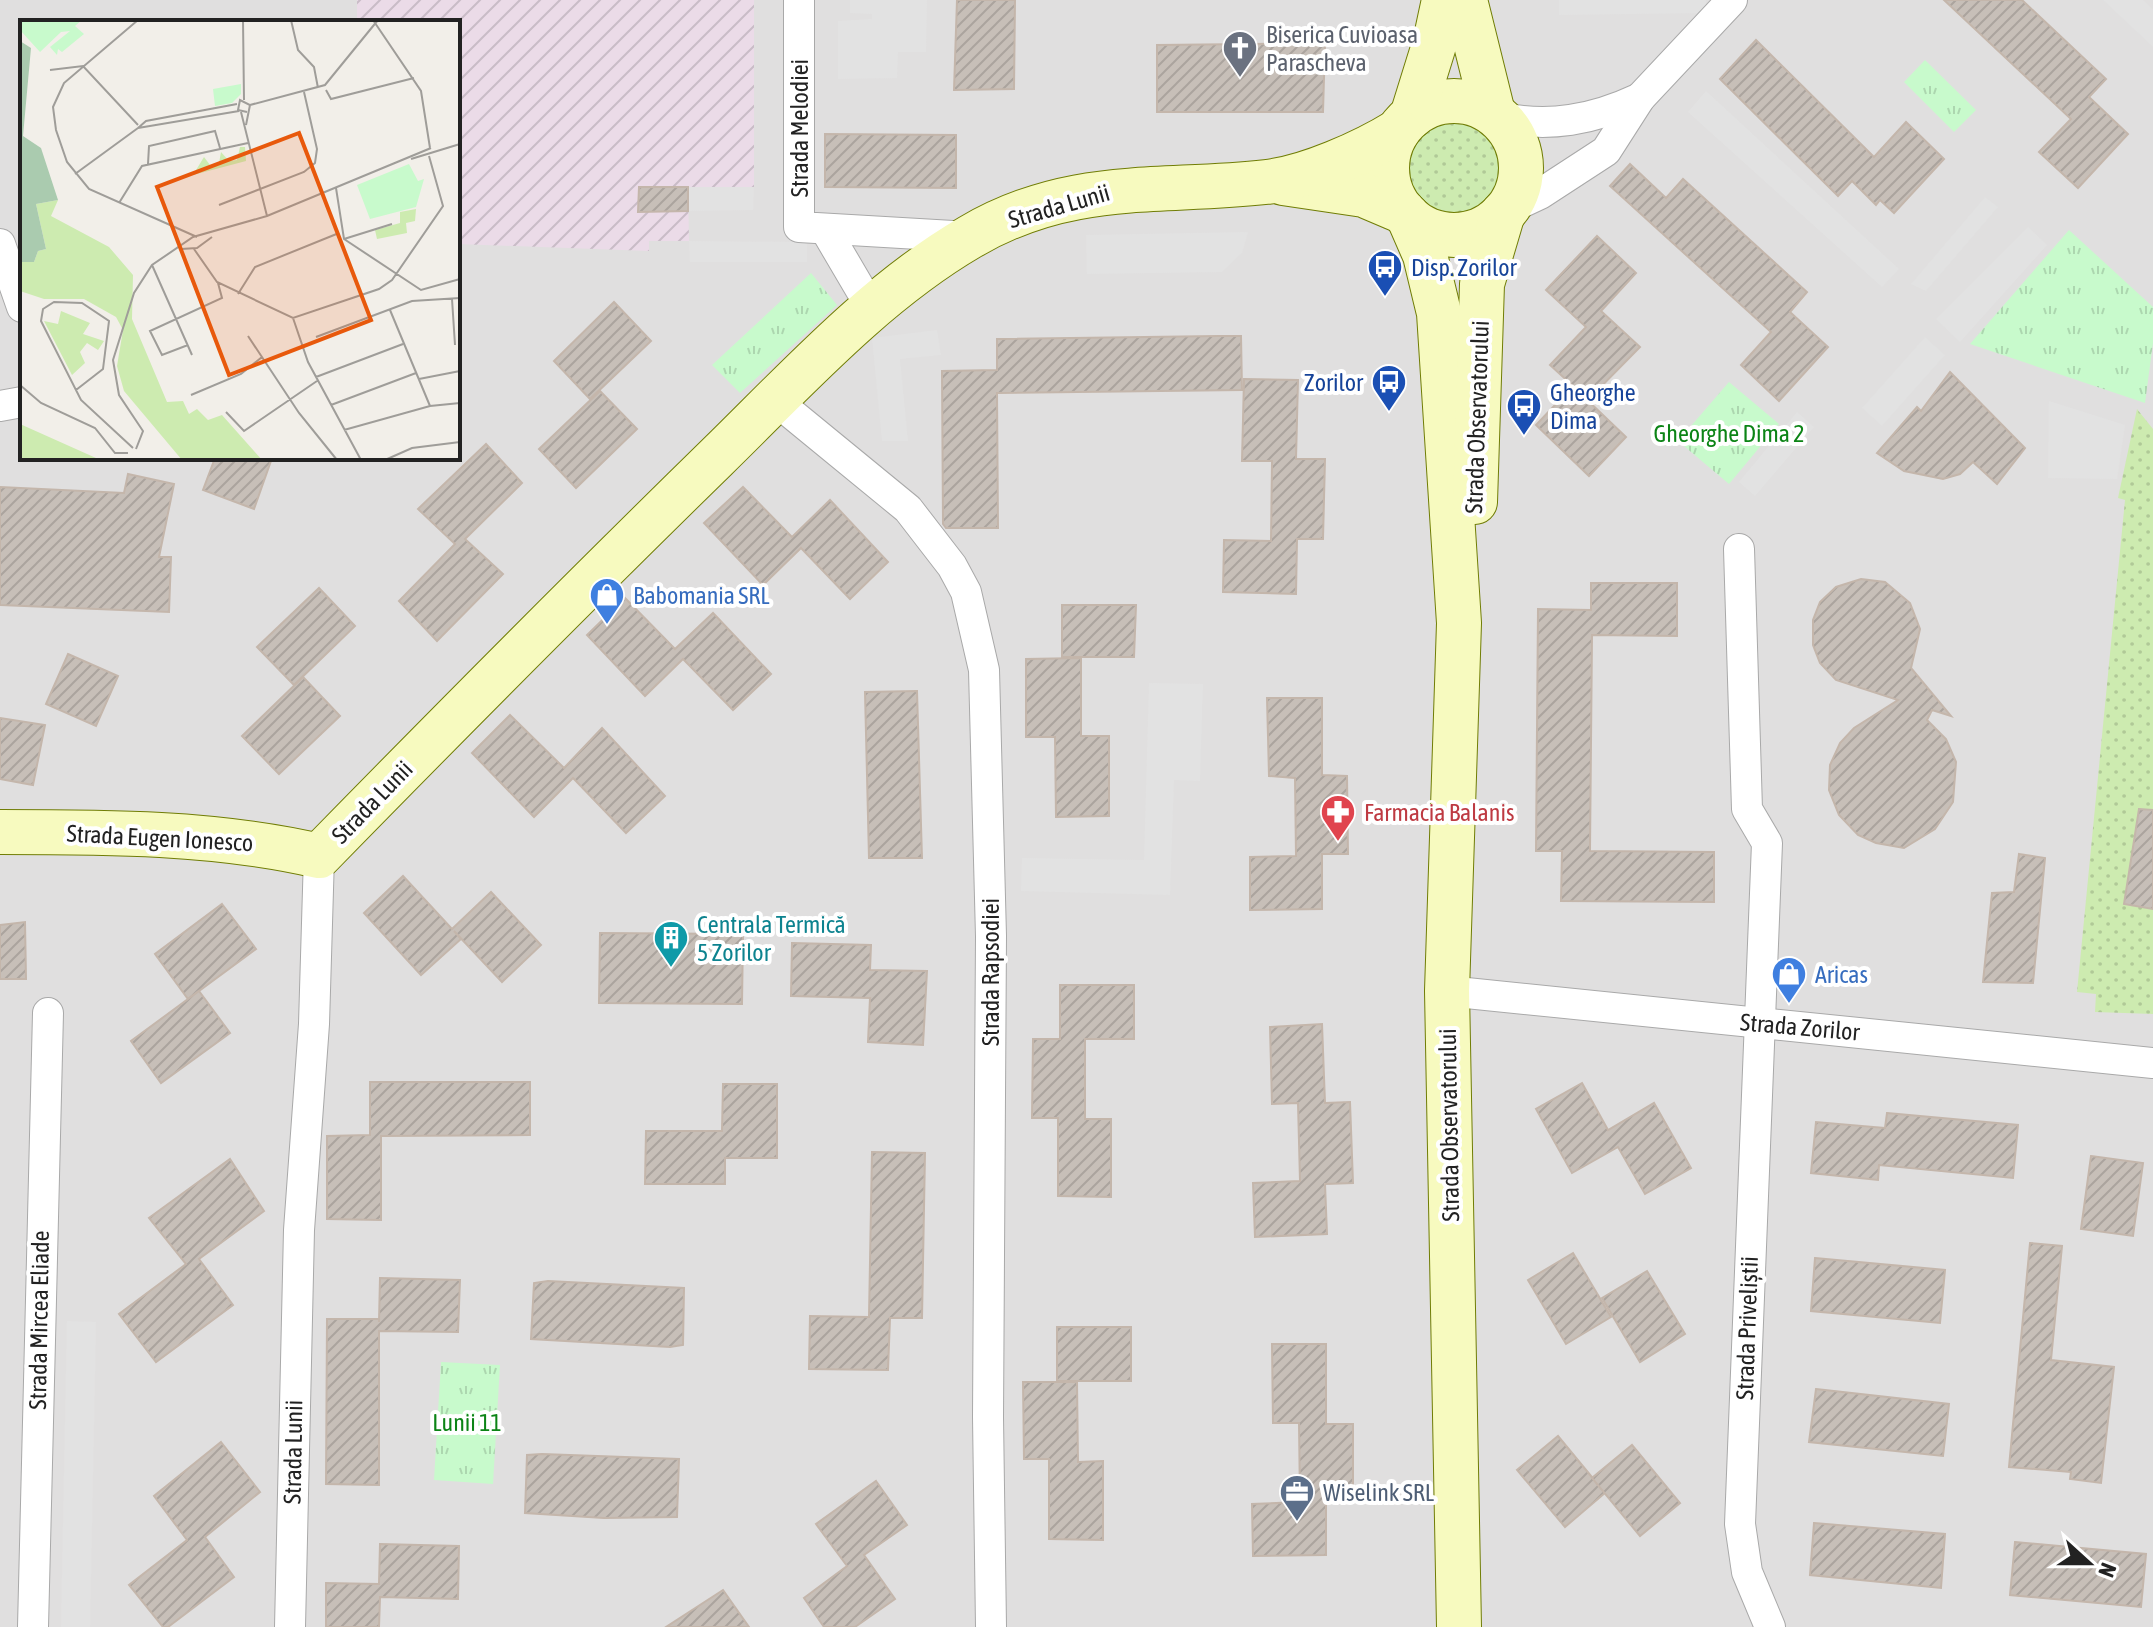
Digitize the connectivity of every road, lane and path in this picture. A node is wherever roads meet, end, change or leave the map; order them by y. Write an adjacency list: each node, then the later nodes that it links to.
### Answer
1 (799, 0): 11 (street, Strada Melodiei)
2 (1444, 0): 7 (main road)
3 (1465, 0): 6 (main road)
4 (1732, 0): 5 (street)
5 (1640, 98): 6 (street); 9 (street)
6 (1496, 115): 7 (main road); 9 (main road)
7 (1405, 124): 8 (main road, Strada Lunii); 10 (main road)
8 (1273, 181): 10 (main road, Strada Lunii); 12 (main road, Strada Lunii)
9 (1505, 212): 10 (main road); 20 (main road, Strada Observatorului)
10 (1406, 214): 20 (main road, Strada Observatorului)
11 (825, 229): 12 (street, Strada Melodiei); 15 (street)
12 (970, 237): 15 (main road, Strada Lunii)
13 (0, 244): 14 (street)
14 (20, 301)
15 (872, 309): 16 (main road, Strada Lunii)
16 (775, 400): 22 (main road, Strada Lunii); 29 (street, Strada Rapsodiei)
17 (20, 402): 18 (street)
18 (0, 406)
19 (1739, 549): 25 (street, Strada Priveliștii)
20 (1459, 623): 23 (main road, Strada Observatorului)
21 (0, 832): 22 (main road, Strada Eugen Ionesco)
22 (319, 856): 28 (street, Strada Lunii)
23 (1447, 991): 25 (street, Strada Zorilor); 30 (main road, Strada Observatorului)
24 (48, 1013): 27 (street, Strada Mircea Eliade)
25 (1758, 1023): 26 (street, Strada Zorilor); 31 (street, Strada Priveliștii)
26 (2153, 1063)
27 (33, 1627)
28 (290, 1627)
29 (991, 1627)
30 (1459, 1627)
31 (1770, 1627)

